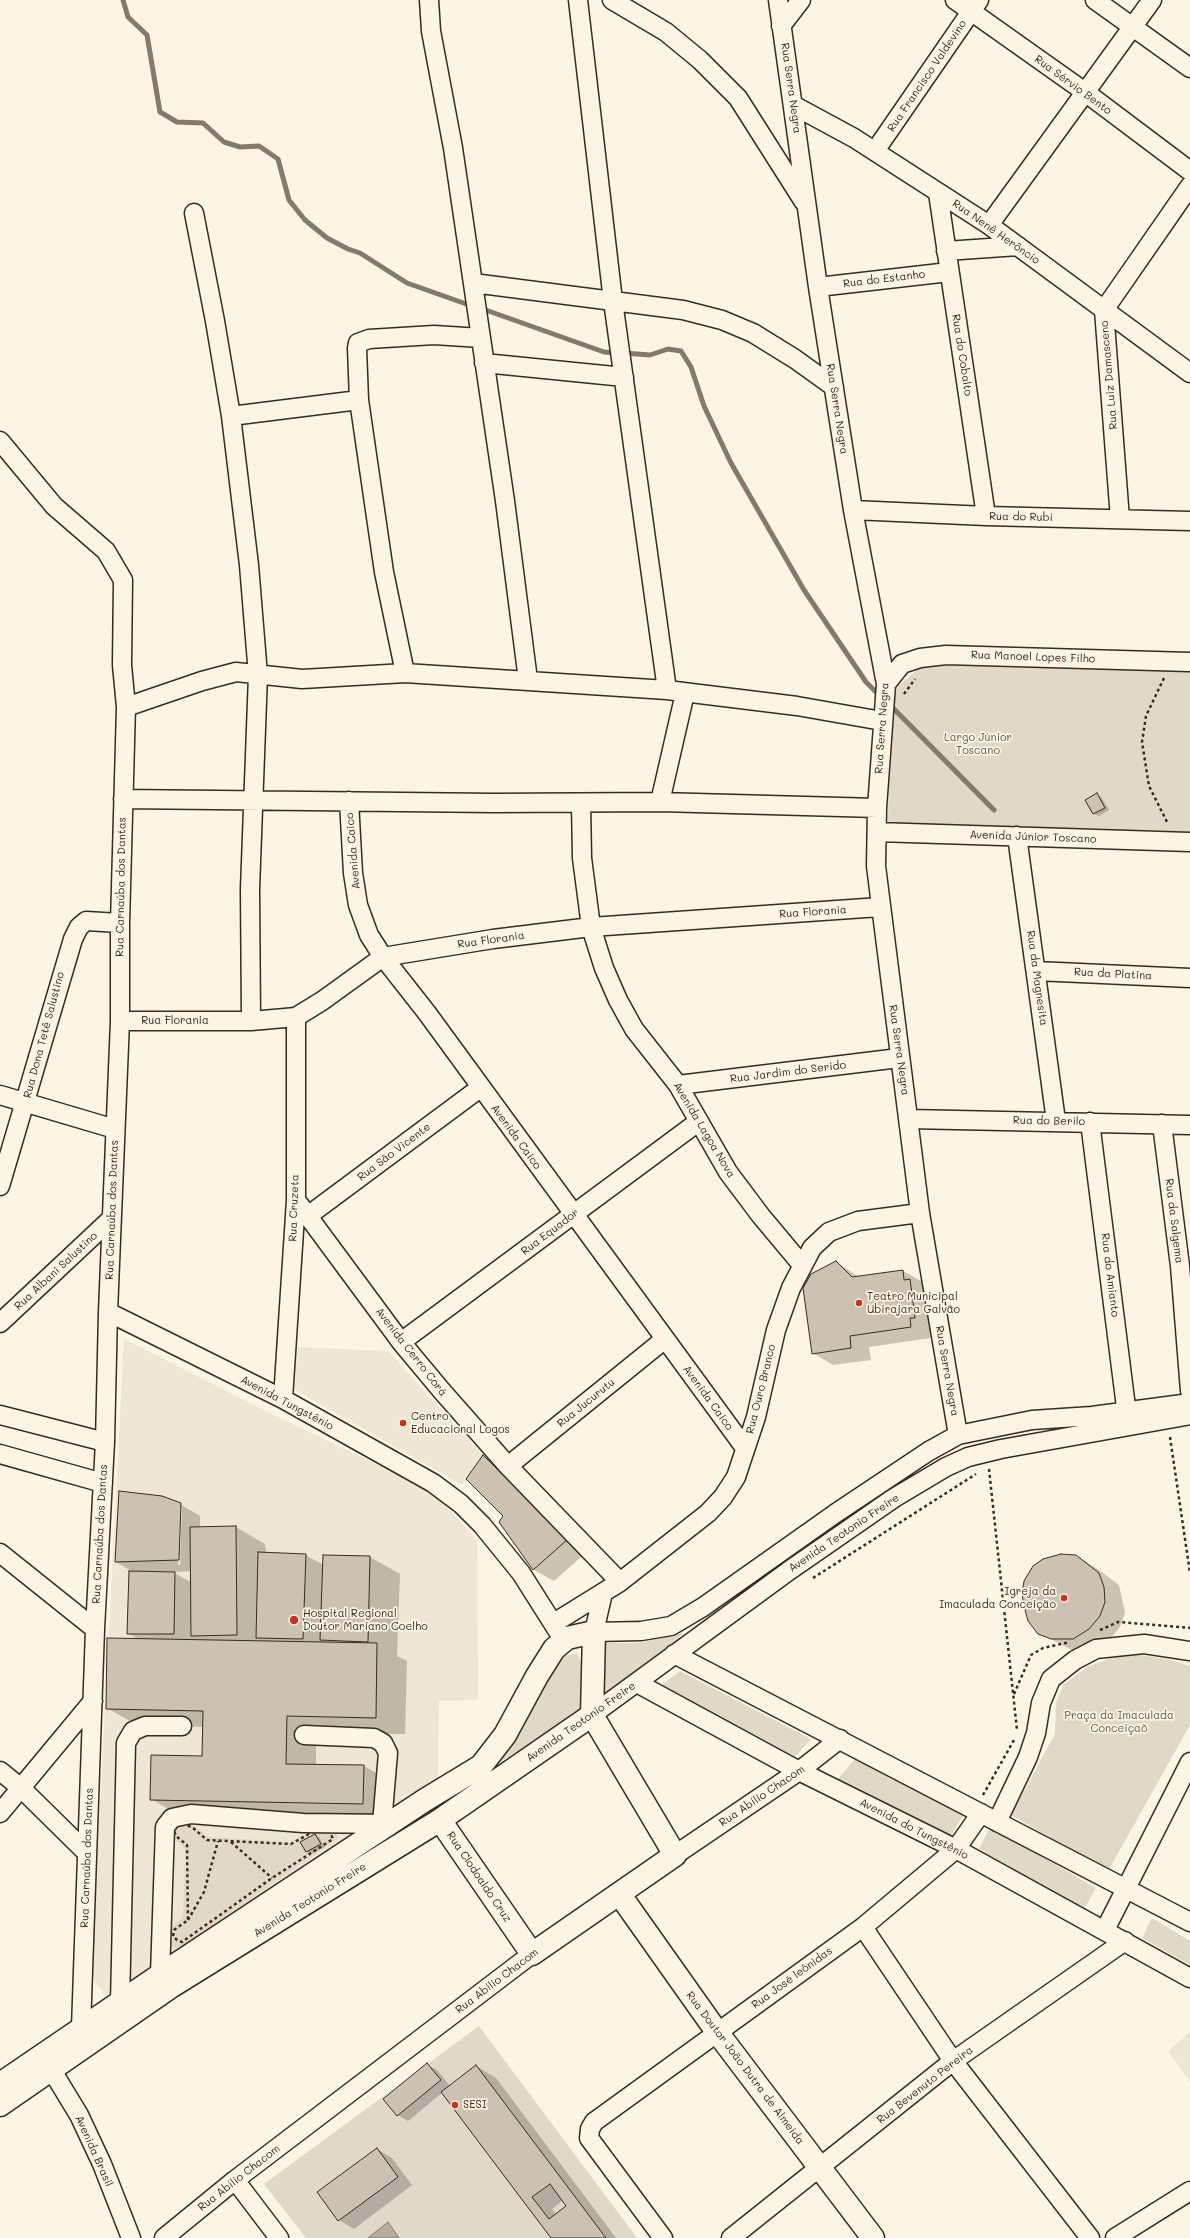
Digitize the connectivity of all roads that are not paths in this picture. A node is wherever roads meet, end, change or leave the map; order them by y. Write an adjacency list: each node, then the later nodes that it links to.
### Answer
1 (429, 0): 25 (street)
2 (578, 0): 27 (street)
3 (612, 0): 19 (street)
4 (778, 0): 10 (street, Rua Serra Negra)
5 (802, 0): 10 (street)
6 (955, 0): 9 (street, Rua Sérvio Bento)
7 (1095, 0): 11 (street)
8 (1152, 0): 11 (street)
9 (975, 6): 13 (street, Rua Sérvio Bento); 15 (street, Rua Francisco Valdevino)
10 (781, 26): 14 (street, Rua Serra Negra)
11 (1133, 27): 12 (street); 13 (street)
12 (1190, 68)
13 (1085, 92): 16 (street, Rua Sérvio Bento); 21 (street)
14 (793, 105): 15 (street, Rua Nenê Herôncio); 19 (street, Rua Serra Negra)
15 (875, 151): 18 (street, Rua Nenê Herôncio)
16 (1190, 171)
17 (1190, 186): 28 (street, Rua Luiz Damasceno)
18 (938, 193): 21 (street, Rua Nenê Herôncio); 23 (street, Rua do Cobalto)
19 (808, 208): 26 (street, Rua Serra Negra)
20 (194, 213): 35 (street)
21 (989, 225): 22 (street, Rua Nenê Herôncio)
22 (1018, 246): 23 (street); 28 (street, Rua Nenê Herôncio)
23 (946, 252): 24 (street, Rua do Cobalto)
24 (949, 272): 26 (street, Rua do Estanho); 38 (street, Rua do Cobalto)
25 (473, 283): 27 (street); 29 (street)
26 (818, 287): 33 (street, Rua Serra Negra)
27 (613, 301): 32 (street); 33 (street)
28 (1104, 310): 31 (street, Rua Nenê Herôncio); 39 (street, Rua Luiz Damasceno)
29 (481, 338): 30 (street); 34 (street)
30 (484, 363): 32 (street); 44 (street)
31 (1190, 373)
32 (624, 377): 46 (street)
33 (834, 387): 37 (street, Rua Serra Negra)
34 (359, 400): 35 (street); 42 (street)
35 (231, 416): 43 (street)
36 (0, 440): 48 (street, Rua Carnaúba dos Dantas)
37 (853, 510): 38 (street, Rua do Rubi); 45 (street, Rua Serra Negra)
38 (986, 516): 39 (street, Rua do Rubi)
39 (1120, 520): 40 (street, Rua do Rubi)
40 (1190, 521)
41 (1190, 662): 45 (street, Rua Manoel Lopes Filho)
42 (405, 673): 43 (street); 44 (street)
43 (258, 675): 48 (street); 51 (street)
44 (528, 680): 46 (street)
45 (886, 684): 49 (street, Rua Serra Negra)
46 (667, 690): 47 (street)
47 (685, 693): 49 (street); 53 (street)
48 (126, 707): 50 (street, Rua Carnaúba dos Dantas)
49 (882, 721): 55 (street, Rua Serra Negra)
50 (123, 799): 51 (street); 60 (street, Rua Carnaúba dos Dantas)
51 (253, 800): 52 (street); 67 (street)
52 (349, 801): 54 (street); 62 (street, Avenida Caico)
53 (660, 802): 54 (street); 55 (street)
54 (581, 803): 61 (street, Avenida Lagoa Nova)
55 (877, 808): 56 (street, Rua Serra Negra)
56 (877, 832): 57 (street, Avenida Júnior Toscano); 59 (street, Rua Serra Negra)
57 (1017, 836): 58 (street, Avenida Júnior Toscano); 63 (street, Rua da Magnesita)
58 (1190, 842)
59 (880, 907): 61 (street, Rua Florania); 68 (street, Rua Serra Negra)
60 (120, 923): 66 (street, Rua Carnaúba dos Dantas); 72 (street, Rua Dona Tetê Salustino)
61 (591, 927): 62 (street, Rua Florania); 69 (street, Avenida Lagoa Nova)
62 (383, 957): 65 (street, Rua Florania); 70 (street, Avenida Caico)
63 (1036, 971): 64 (street, Rua da Platina); 74 (street, Rua da Magnesita)
64 (1190, 978)
65 (296, 1017): 67 (street, Rua Florania); 81 (street, Rua Cruzeta)
66 (120, 1021): 67 (street, Rua Florania); 79 (street, Rua Carnaúba dos Dantas)
67 (251, 1021)
68 (899, 1058): 69 (street, Rua Jardim do Serido); 73 (street, Rua Serra Negra)
69 (678, 1085): 75 (street, Avenida Lagoa Nova)
70 (480, 1088): 83 (street, Avenida Caico); 84 (street, Rua São Vicente)
71 (0, 1094): 72 (street)
72 (25, 1103): 79 (street); 80 (street, Rua Dona Tetê Salustino)
73 (908, 1119): 74 (street, Rua do Berilo); 82 (street, Rua Serra Negra)
74 (1056, 1121): 76 (street, Rua do Berilo)
75 (698, 1122): 83 (street, Rua Equador); 86 (street, Avenida Lagoa Nova)
76 (1090, 1122): 77 (street, Rua do Berilo); 97 (street, Rua do Amianto)
77 (1162, 1124): 78 (street, Rua do Berilo); 87 (street, Rua da Salgema)
78 (1190, 1125)
79 (115, 1129): 85 (street, Rua Carnaúba dos Dantas)
80 (0, 1186)
81 (296, 1200): 84 (street, Avenida Cerro Corá); 93 (street, Rua Cruzeta)
82 (920, 1213): 86 (street, Rua Ouro Branco); 98 (street, Rua Serra Negra)
83 (574, 1215): 90 (street, Avenida Caico); 91 (street, Rua Equador)
84 (309, 1216): 91 (street, Avenida Cerro Corá)
85 (111, 1219): 88 (street, Rua Carnaúba dos Dantas); 89 (street, Rua Albani Salustino)
86 (802, 1265): 100 (street, Rua Ouro Branco)
87 (1185, 1266): 92 (street, Rua da Salgema)
88 (108, 1312): 93 (street, Avenida Tungstênio); 99 (street, Rua Carnaúba dos Dantas)
89 (0, 1323)
90 (665, 1340): 100 (street, Avenida Caico); 102 (street, Rua Jucurutu)
91 (401, 1342): 102 (street, Avenida Cerro Corá)
92 (1190, 1391)
93 (284, 1399): 110 (street, Avenida Tungstênio)
94 (1190, 1403): 97 (street, Avenida Teotonio Freire)
95 (0, 1415): 99 (street)
96 (1190, 1415): 97 (street, Avenida Teotonio Freire)
97 (1128, 1419): 98 (street, Avenida Teotonio Freire); 106 (street, Avenida Teotonio Freire)
98 (958, 1435): 104 (street, Avenida Teotonio Freire)
99 (105, 1442): 103 (street, Rua Carnaúba dos Dantas)
100 (745, 1448): 107 (street, Rua Ouro Branco)
101 (0, 1454): 103 (street)
102 (508, 1466): 107 (street, Avenida Cerro Corá)
103 (103, 1483): 109 (street, Rua Carnaúba dos Dantas)
104 (792, 1544): 106 (street); 111 (street, Avenida Teotonio Freire)
105 (0, 1553): 109 (street)
106 (803, 1562): 113 (street, Avenida Teotonio Freire)
107 (620, 1582): 108 (street, Rua Ouro Branco)
108 (604, 1593): 110 (street, Rua Ouro Branco); 111 (street)
109 (95, 1629): 115 (street, Rua Carnaúba dos Dantas)
110 (558, 1632): 111 (main road, Avenida Teotonio Freire); 124 (main road, Avenida Teotonio Freire)
111 (594, 1632): 116 (main road)
112 (1190, 1651): 128 (street)
113 (674, 1654): 114 (street, Avenida Teotonio Freire); 119 (street)
114 (637, 1684): 116 (street, Avenida Teotonio Freire); 122 (street, Avenida do Tungstênio)
115 (92, 1701): 123 (street); 131 (street, Rua Carnaúba dos Dantas)
116 (592, 1715): 127 (main road, Avenida Teotonio Freire); 132 (main road)
117 (182, 1726): 142 (street)
118 (304, 1735): 129 (street)
119 (840, 1739): 122 (street, Rua Abílio Chacom); 125 (street)
120 (1190, 1762): 133 (street)
121 (0, 1771): 123 (street)
122 (799, 1771): 130 (street, Avenida do Tungstênio); 132 (street, Rua Abílio Chacom)
123 (20, 1788): 126 (street); 131 (street)
124 (425, 1800): 127 (street, Rua Clodoaldo Cruz); 129 (main road, Avenida Teotonio Freire)
125 (981, 1805): 128 (street); 130 (street, Rua José leônidas)
126 (0, 1813)
127 (440, 1820): 139 (main road, Rua Clodoaldo Cruz); 146 (main road, Avenida Teotonio Freire)
128 (997, 1822): 133 (street)
129 (387, 1824): 140 (main road, Avenida Teotonio Freire); 140 (street)
130 (956, 1849): 136 (street, Rua José leônidas); 137 (street, Avenida do Tungstênio)
131 (87, 1853): 143 (street, Rua Carnaúba dos Dantas)
132 (675, 1855): 134 (main road, Rua Abílio Chacom)
133 (1125, 1888): 135 (street); 137 (street)
134 (620, 1895): 139 (main road, Rua Abílio Chacom); 144 (main road, Rua Doutor João Dutra de Almeida)
135 (1190, 1922)
136 (863, 1927): 144 (street, Rua José leônidas); 145 (street)
137 (1104, 1930): 138 (street, Avenida do Tungstênio)
138 (1125, 1941): 141 (street, Avenida do Tungstênio); 145 (street, Rua Bevenuto Pereira)
139 (532, 1954): 150 (street, Rua Abílio Chacom)
140 (160, 1975): 142 (main road, Avenida Teotonio Freire)
141 (1190, 1978)
142 (120, 2003): 143 (main road, Avenida Teotonio Freire)
143 (81, 2028): 147 (main road, Avenida Teotonio Freire)
144 (717, 2032): 149 (main road, Rua Doutor João Dutra de Almeida); 155 (street, Rua José leônidas)
145 (952, 2061): 149 (street, Rua Bevenuto Pereira); 158 (street)
146 (51, 2069): 148 (main road, Avenida Teotonio Freire); 152 (street, Avenida Brasil)
147 (0, 2084)
148 (0, 2105)
149 (819, 2168): 156 (street, Rua Bevenuto Pereira); 157 (main road, Rua Doutor João Dutra de Almeida)
150 (235, 2180): 153 (street, Rua Abílio Chacom); 154 (street)
151 (1190, 2191): 159 (street)
152 (130, 2237)
153 (164, 2238)
154 (279, 2238)
155 (663, 2238)
156 (731, 2238)
157 (873, 2238)
158 (1090, 2238)
159 (1115, 2238)

